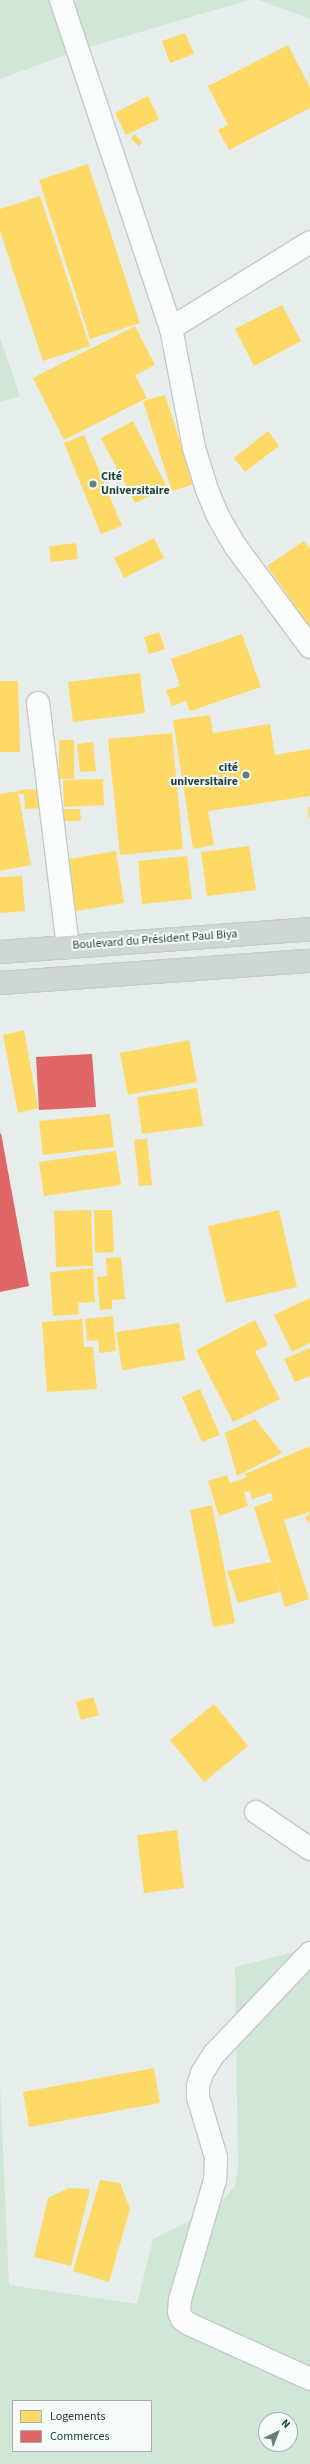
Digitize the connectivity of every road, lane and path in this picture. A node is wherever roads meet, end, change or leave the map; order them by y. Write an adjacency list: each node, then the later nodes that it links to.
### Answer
1 (61, 0): 3 (street)
2 (310, 242): 3 (street)
3 (171, 328): 4 (street)
4 (310, 647)
5 (38, 703): 7 (street)
6 (310, 929): 7 (main road, Boulevard du Président Paul Biya)
7 (68, 947): 8 (main road, Boulevard du Président Paul Biya)
8 (0, 952)
9 (310, 961): 10 (main road)
10 (0, 983)
11 (256, 1812): 12 (street)
12 (310, 1849)
13 (310, 1953): 14 (street)
14 (310, 2379)

